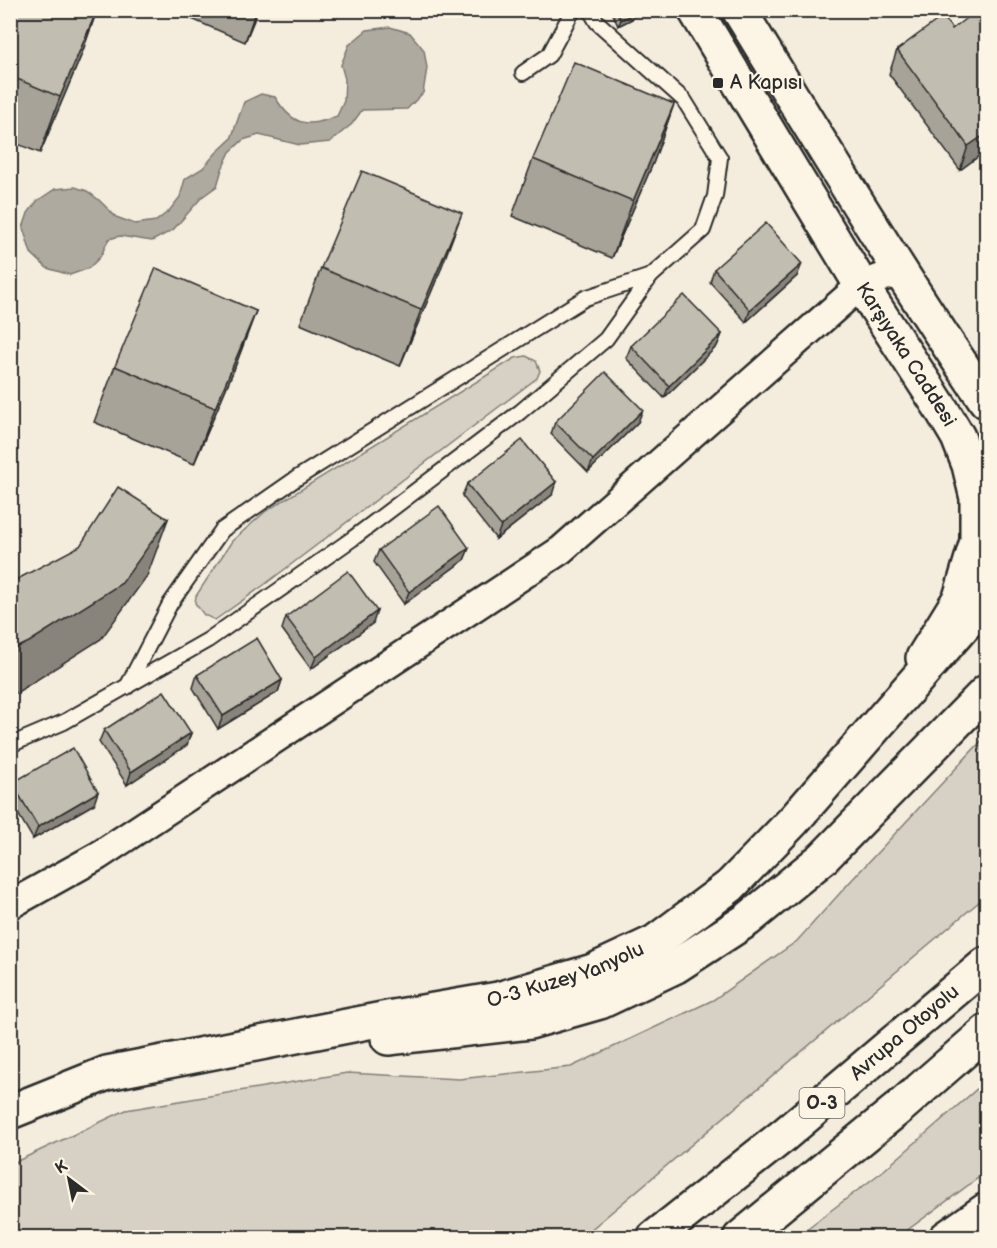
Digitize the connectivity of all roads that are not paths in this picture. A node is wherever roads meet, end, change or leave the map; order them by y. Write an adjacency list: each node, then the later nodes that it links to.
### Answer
1 (573, 10): 5 (lane)
2 (590, 10): 7 (lane)
3 (695, 10): 8 (main road, Karşıyaka Caddesi)
4 (739, 10): 6 (main road, Karşıyaka Caddesi)
5 (523, 73)
6 (900, 272): 8 (street); 9 (main road, Karşıyaka Caddesi)
7 (651, 276): 11 (lane); 11 (lane)
8 (861, 285): 13 (main road, Karşıyaka Caddesi); 15 (street)
9 (987, 401)
10 (987, 600): 13 (main road, O-3 Kuzey Yanyolu)
11 (127, 687): 14 (lane)
12 (987, 692): 18 (main road)
13 (886, 715): 18 (main road, O-3 Kuzey Yanyolu)
14 (10, 745)
15 (10, 905)
16 (987, 964): 21 (main road, Avrupa Otoyolu / O-3)
17 (987, 1032): 22 (main road, O-3)
18 (206, 1053): 19 (main road, O-3 Kuzey Yanyolu)
19 (10, 1112)
20 (987, 1210): 23 (main road)
21 (654, 1238)
22 (740, 1238)
23 (946, 1238)

